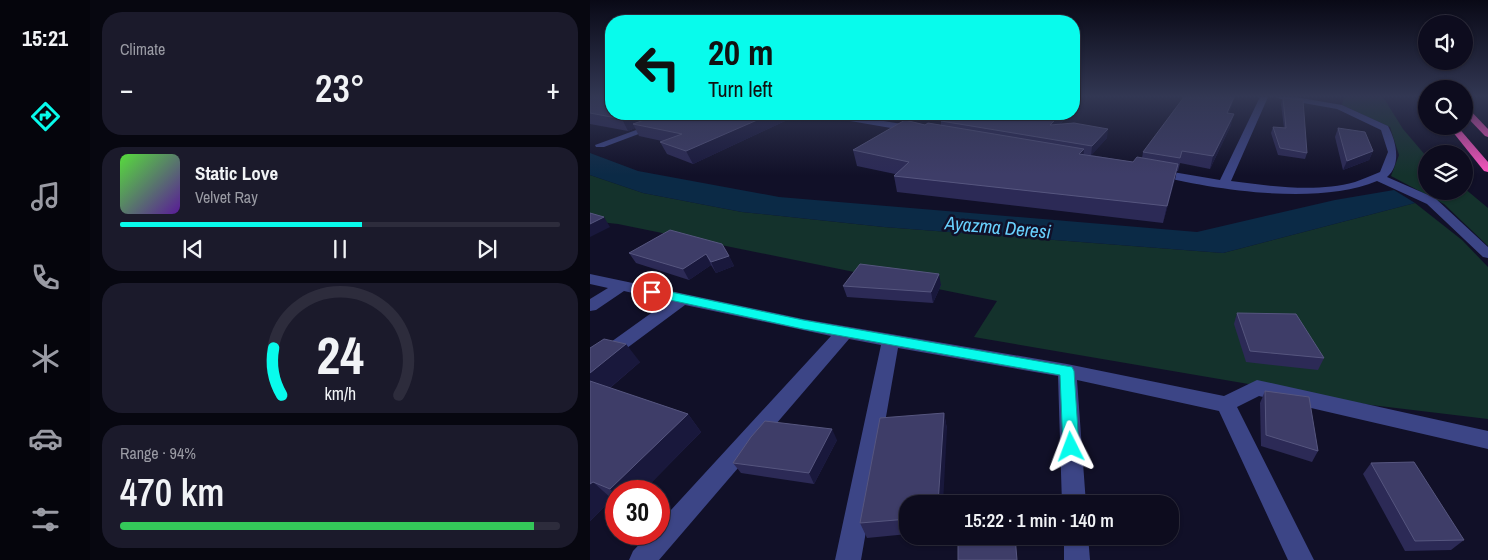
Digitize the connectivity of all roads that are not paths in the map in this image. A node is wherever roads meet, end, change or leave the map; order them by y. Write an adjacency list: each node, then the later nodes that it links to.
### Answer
1 (662, 123): 9 (street)
2 (877, 123): 6 (street)
3 (1252, 123): 13 (street)
4 (1374, 123): 12 (street)
5 (1477, 123): 7 (highway)
6 (926, 132)
7 (1488, 134)
8 (1460, 135): 10 (highway)
9 (600, 145)
10 (1488, 169)
11 (1147, 171): 13 (street)
12 (1377, 177): 13 (street); 14 (street)
13 (1224, 184)
14 (1488, 254)
15 (590, 279): 16 (street)
16 (621, 286): 17 (street); 18 (street)
17 (682, 299): 19 (street); 21 (street)
18 (590, 306)
19 (845, 332): 20 (street); 27 (street)
20 (892, 340): 22 (street); 28 (street)
21 (590, 366)
22 (1067, 371): 23 (street); 25 (street)
23 (1226, 404): 24 (street); 30 (street)
24 (1488, 440)
25 (1074, 495)
26 (1076, 545): 29 (street)
27 (642, 560)
28 (848, 560)
29 (1077, 560)
30 (1301, 560)

